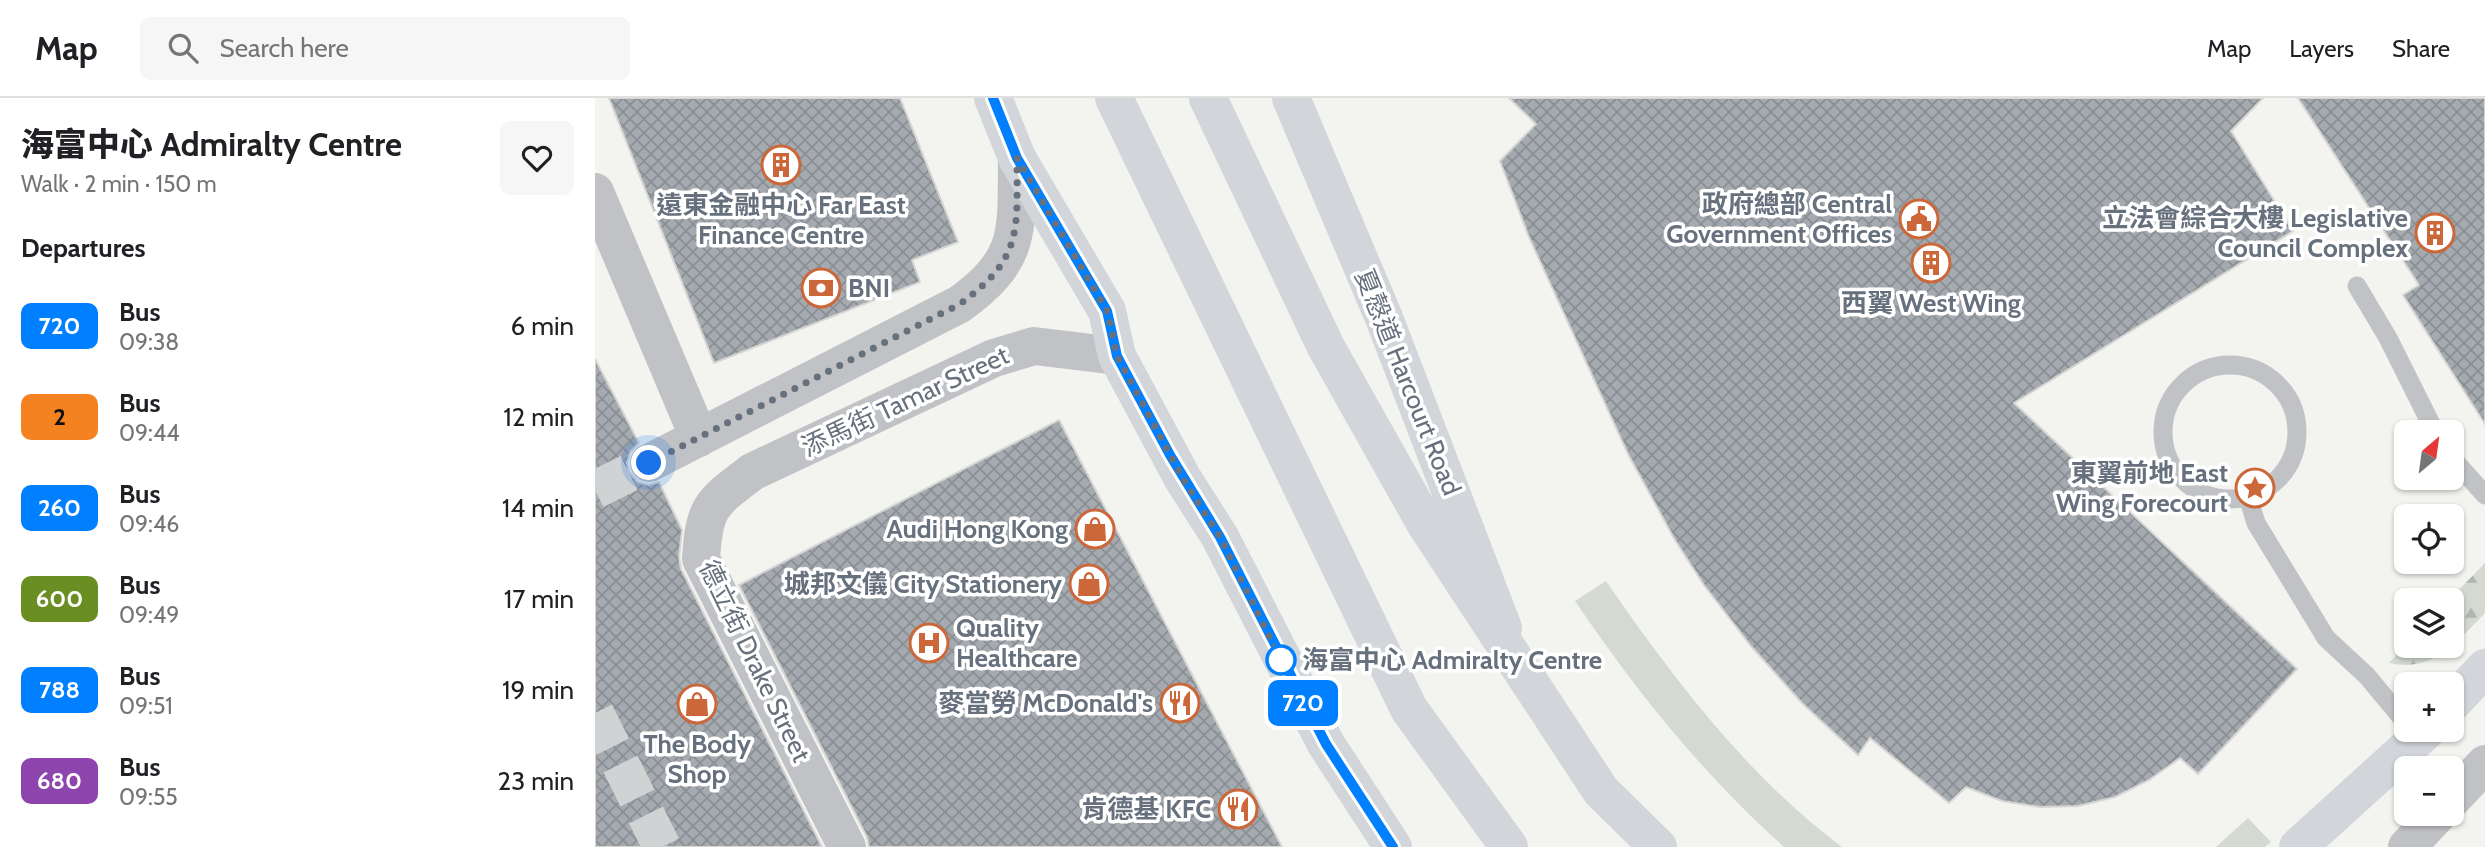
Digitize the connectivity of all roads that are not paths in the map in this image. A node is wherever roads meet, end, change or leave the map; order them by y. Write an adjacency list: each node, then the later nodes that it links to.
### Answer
1 (993, 98): 5 (main road)
2 (1114, 98): 26 (main road)
3 (1209, 98): 17 (main road, 夏慤道 Harcourt Road)
4 (1291, 98): 17 (main road, 夏慤道 Harcourt Road)
5 (1017, 158): 8 (main road); 10 (street)
6 (595, 192): 10 (street)
7 (2357, 286): 9 (lane)
8 (1117, 356): 13 (street, 添馬街 Tamar Street); 25 (main road)
9 (2429, 420)
10 (699, 438): 11 (street)
11 (649, 463)
12 (2464, 471): 14 (lane)
13 (741, 481): 24 (street, 德立街 Drake Street)
14 (2485, 495)
15 (2248, 497): 15 (lane); 19 (lane)
16 (2485, 668): 18 (main road)
17 (1519, 669): 27 (main road, 夏慤道 Harcourt Road)
18 (2464, 690)
19 (2394, 707)
20 (2404, 742): 28 (main road)
21 (2485, 764): 22 (street)
22 (2464, 786)
23 (2427, 826): 29 (street)
24 (847, 847)
25 (1394, 847)
26 (1509, 847)
27 (1658, 847)
28 (2298, 847)
29 (2407, 847)

